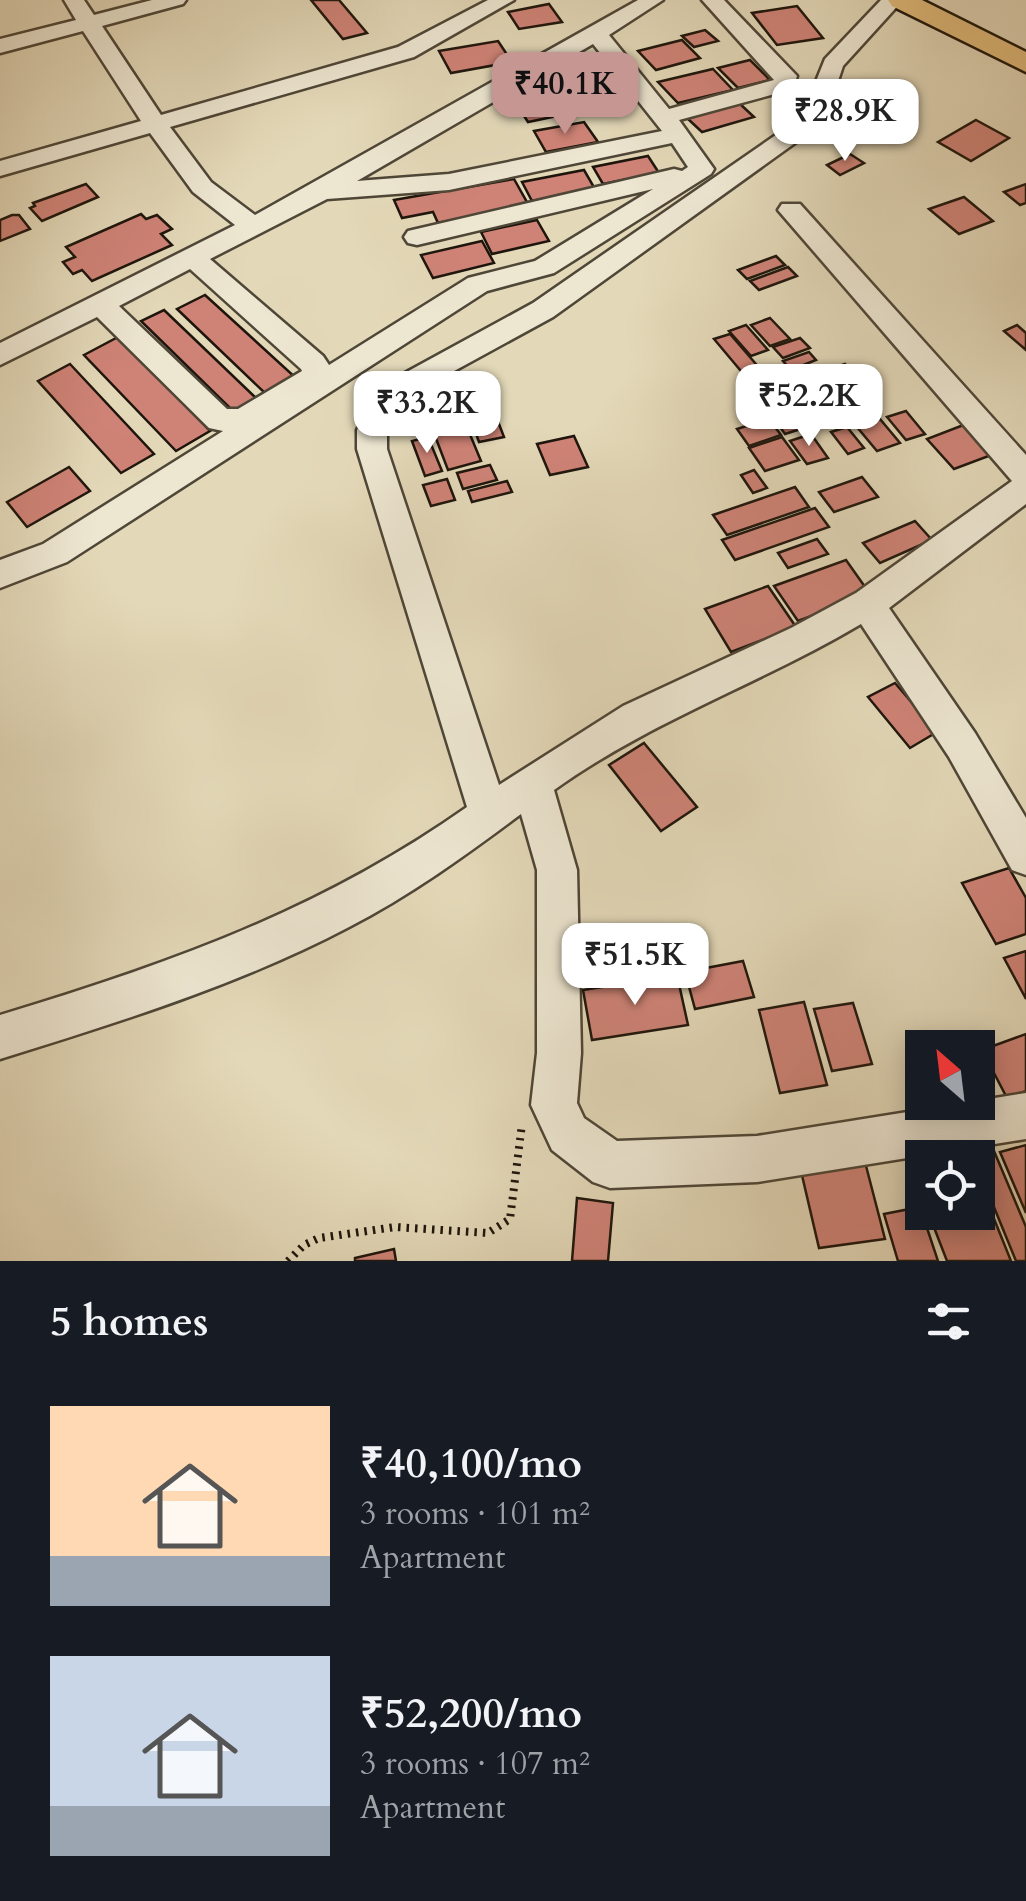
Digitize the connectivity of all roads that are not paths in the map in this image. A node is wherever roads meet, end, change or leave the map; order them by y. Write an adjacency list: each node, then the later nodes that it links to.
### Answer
1 (74, 0): 8 (street)
2 (176, 0): 8 (street)
3 (504, 0): 12 (street)
4 (653, 0): 9 (street)
5 (712, 0): 13 (street)
6 (893, 0): 28 (street)
7 (902, 0): 11 (main road)
8 (89, 22): 10 (street); 12 (street)
9 (595, 32): 13 (street); 16 (street)
10 (0, 46)
11 (1026, 63)
12 (155, 124): 14 (street); 18 (street)
13 (672, 126): 15 (street); 16 (street)
14 (0, 168)
15 (702, 170): 19 (street); 25 (street)
16 (320, 192): 18 (street)
17 (791, 210): 23 (street)
18 (252, 226): 20 (street)
19 (418, 237)
20 (192, 256): 21 (street); 21 (street)
21 (100, 304): 22 (street)
22 (0, 355)
23 (1026, 476)
24 (1026, 487): 26 (street)
25 (0, 574)
26 (868, 604): 27 (street); 29 (street)
27 (532, 782): 28 (street); 31 (street)
28 (489, 815): 30 (street)
29 (1026, 856)
30 (0, 1037)
31 (1026, 1116)

